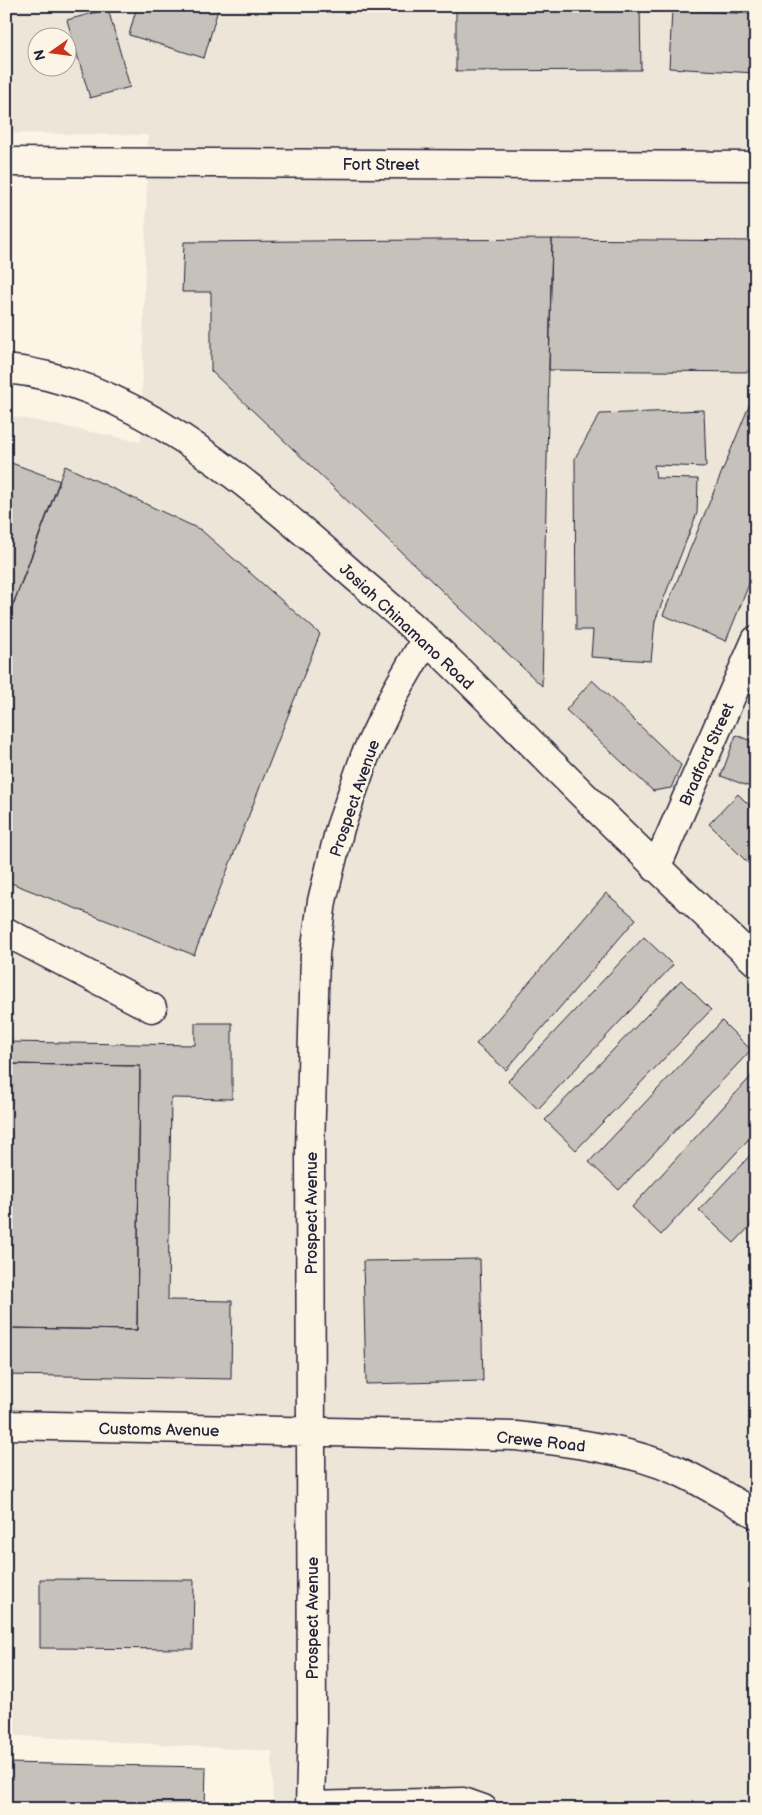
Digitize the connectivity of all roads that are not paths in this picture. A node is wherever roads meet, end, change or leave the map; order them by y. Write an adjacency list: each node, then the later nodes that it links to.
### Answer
1 (6, 162): 2 (street, Fort Street)
2 (756, 166)
3 (6, 369): 4 (street, Josiah Chinamano Road)
4 (426, 639): 6 (street, Josiah Chinamano Road); 11 (street, Prospect Avenue)
5 (756, 640): 6 (street, Bradford Street)
6 (656, 868): 8 (street, Josiah Chinamano Road)
7 (6, 932): 9 (street)
8 (756, 962)
9 (152, 1008)
10 (6, 1425): 11 (street, Customs Avenue)
11 (311, 1432): 12 (street, Crewe Road); 13 (street, Prospect Avenue)
12 (756, 1514)
13 (310, 1808): 14 (street)
14 (483, 1809)

